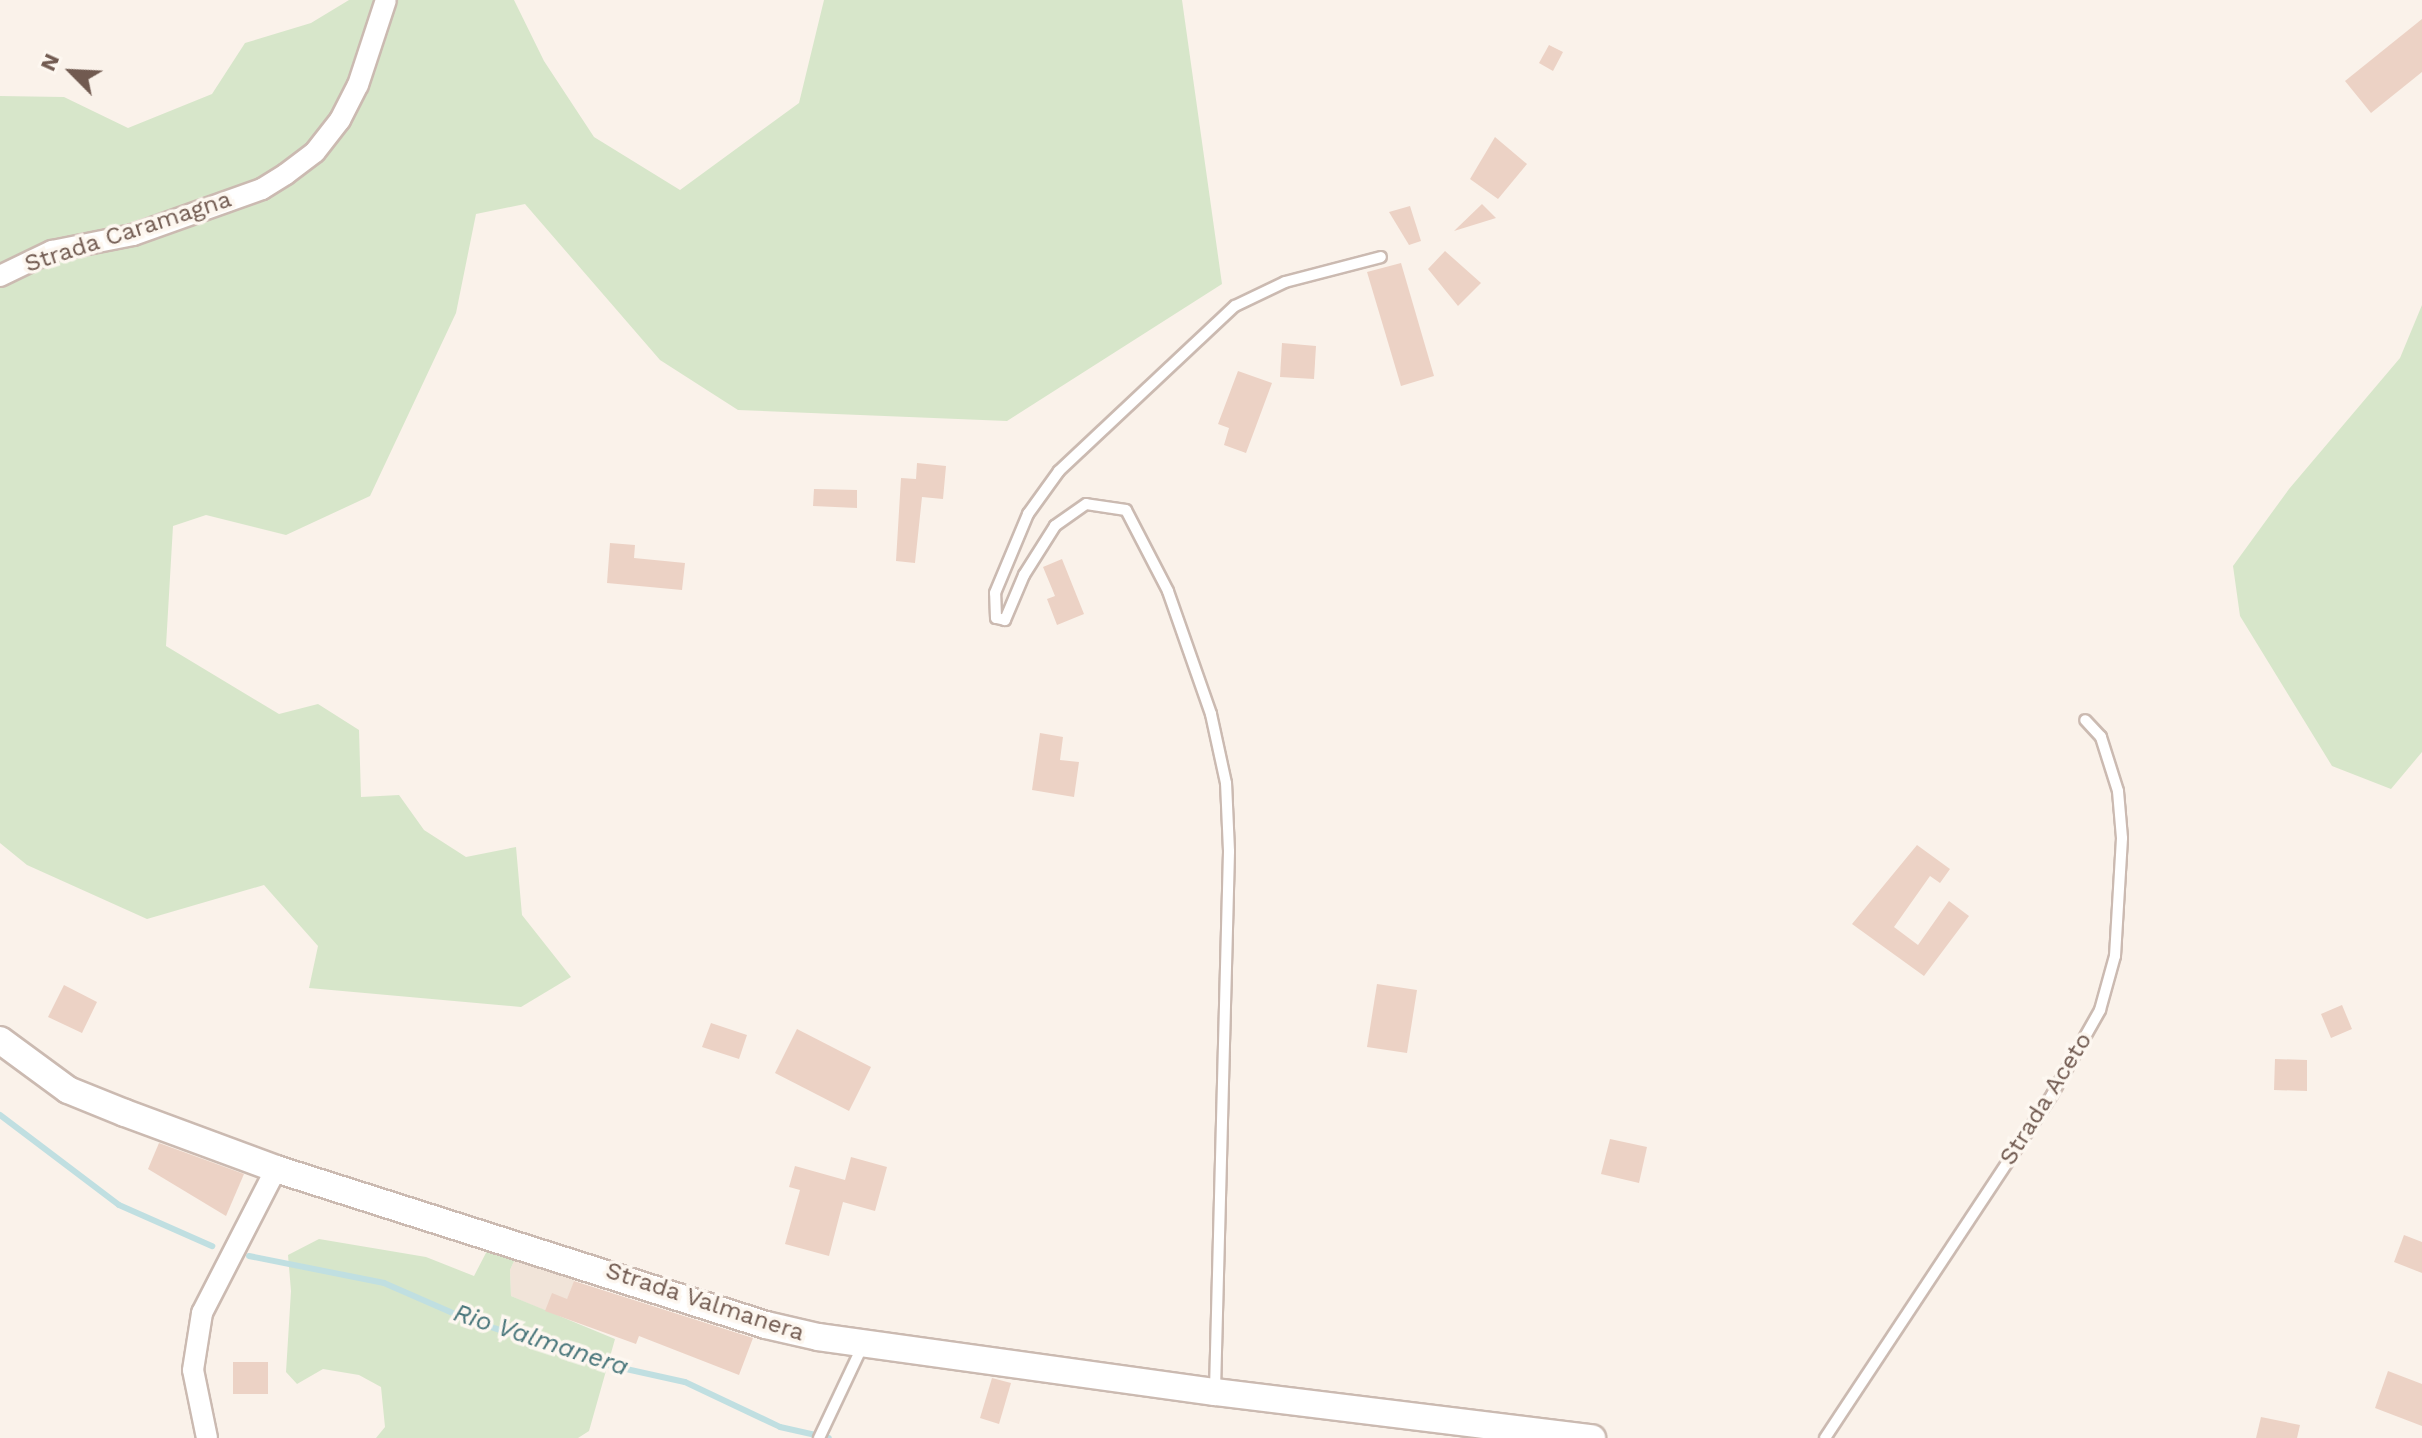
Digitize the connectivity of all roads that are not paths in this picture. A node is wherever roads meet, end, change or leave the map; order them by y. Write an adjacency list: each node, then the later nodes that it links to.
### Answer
1 (386, 0): 3 (street, Strada Caramagna)
2 (1381, 257): 8 (lane)
3 (0, 276)
4 (2085, 720): 12 (lane, Strada Aceto)
5 (0, 1040): 6 (street, Strada Valmanera)
6 (276, 1169): 7 (street, Strada Valmanera); 9 (street)
7 (864, 1344): 8 (street, Strada Valmanera); 10 (lane)
8 (1215, 1392): 11 (street, Strada Valmanera)
9 (207, 1438)
10 (819, 1438)
11 (1592, 1438)
12 (1825, 1438)

